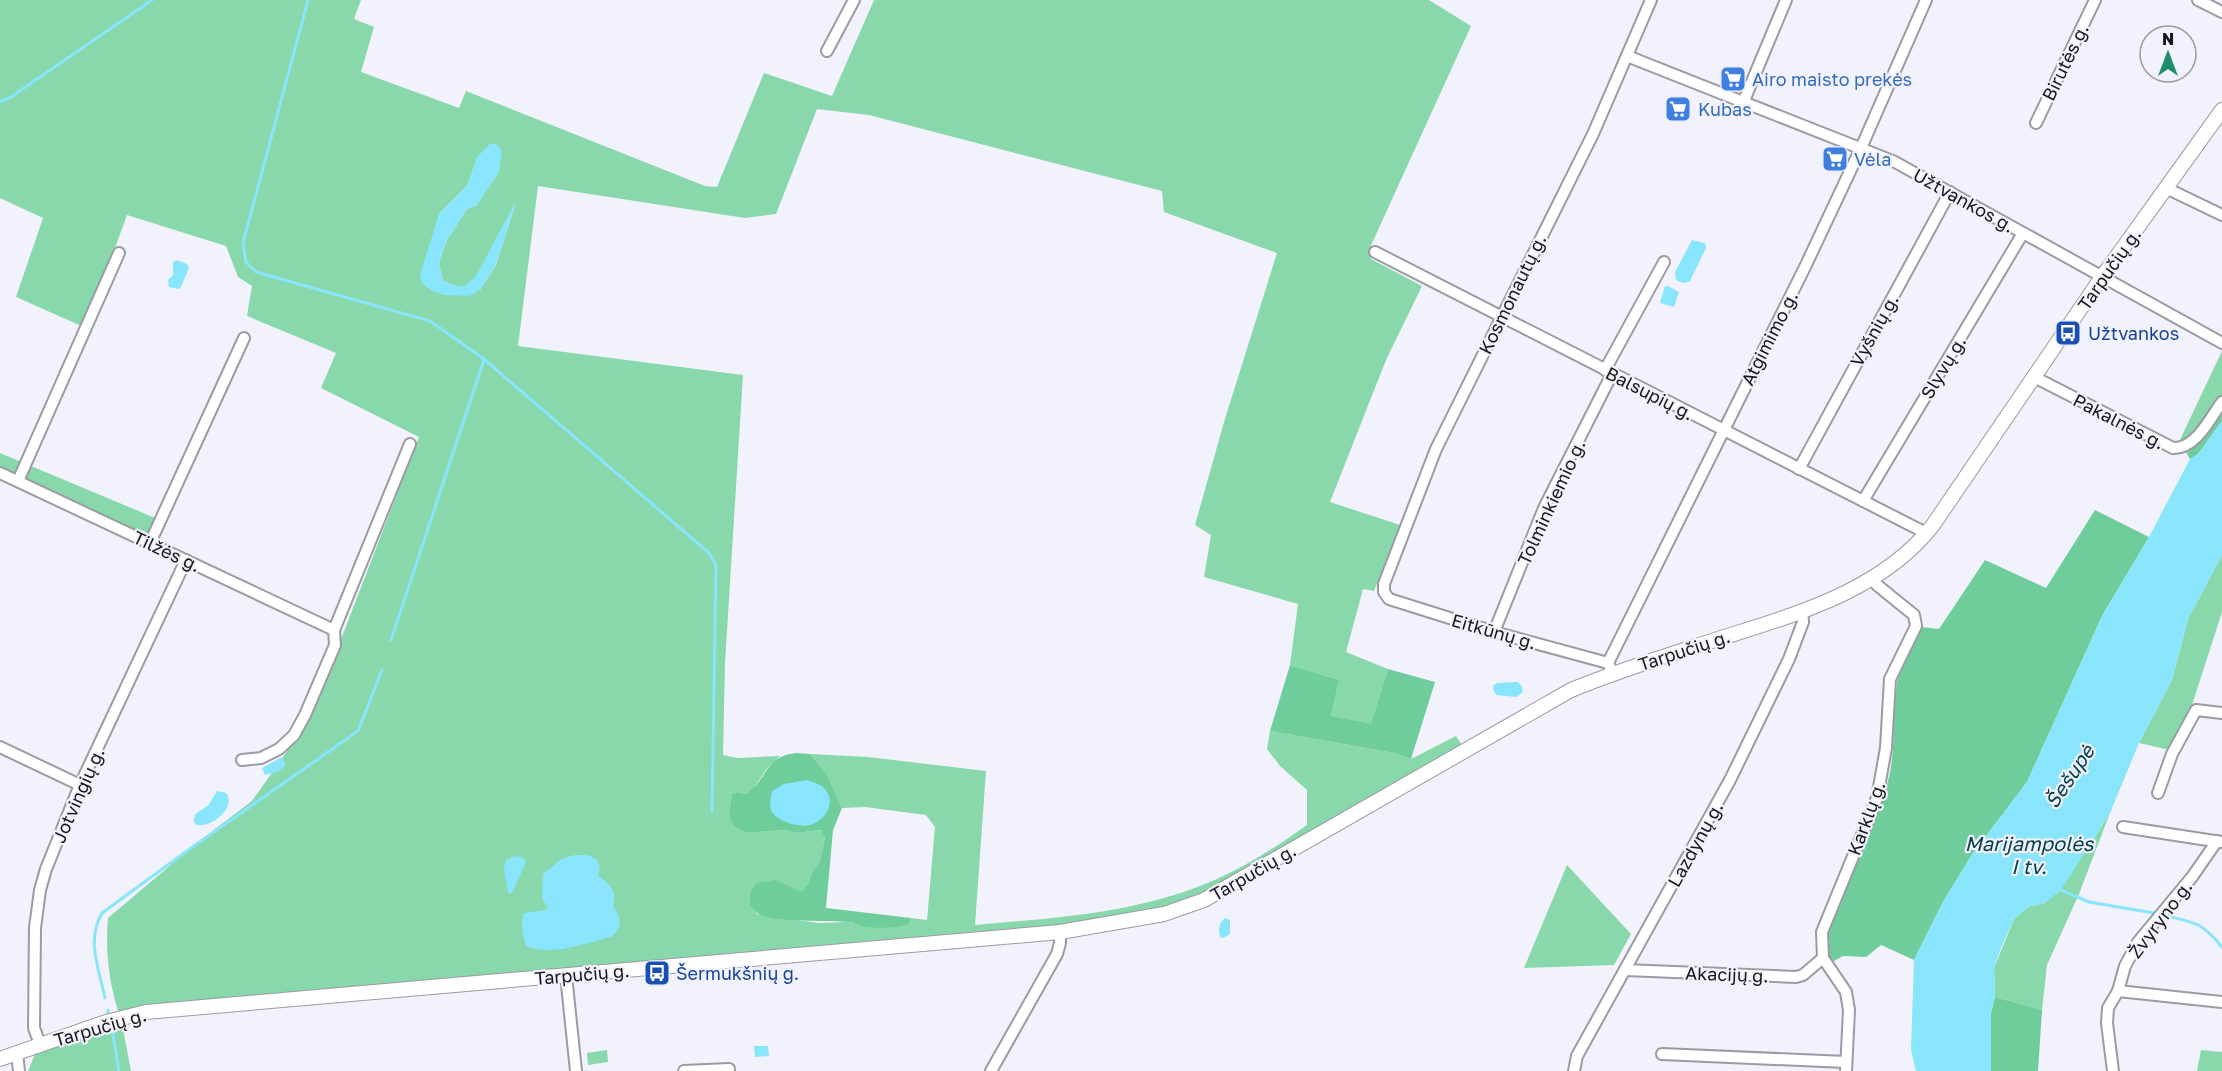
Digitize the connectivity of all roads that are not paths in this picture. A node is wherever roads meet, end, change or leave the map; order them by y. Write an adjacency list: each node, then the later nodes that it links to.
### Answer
1 (854, 0): 8 (street)
2 (1651, 0): 9 (street, Kosmonautų g.)
3 (1786, 0): 10 (street)
4 (1926, 0): 13 (street, Atgimimo g.)
5 (2095, 0): 12 (street, Birutės g.)
6 (2198, 0): 7 (street)
7 (2222, 12)
8 (827, 51)
9 (1627, 56): 10 (street, Užtvankos g.); 22 (street, Kosmonautų g.)
10 (1743, 103): 13 (street, Užtvankos g.)
11 (2222, 110): 14 (main road, Tarpučių g.)
12 (2036, 123)
13 (1862, 148): 15 (street, Užtvankos g.); 28 (street, Atgimimo g.)
14 (2166, 188): 16 (street); 21 (main road, Tarpučių g.)
15 (1950, 192): 17 (street, Užtvankos g.); 30 (street, Vyšnių g.)
16 (2222, 215)
17 (2023, 233): 21 (street, Užtvankos g.); 33 (street, Slyvų g.)
18 (1375, 252): 22 (street, Balsupių g.)
19 (119, 253): 32 (street)
20 (1664, 262): 25 (street, Tolminkiemio g.)
21 (2102, 277): 24 (street, Užtvankos g.); 26 (main road, Tarpučių g.)
22 (1501, 317): 25 (street, Balsupių g.); 38 (street, Kosmonautų g.)
23 (244, 338): 35 (street)
24 (2222, 343)
25 (1609, 372): 28 (street, Balsupių g.); 41 (street, Tolminkiemio g.)
26 (2034, 377): 27 (street, Pakalnės g.); 34 (main road, Tarpučių g.)
27 (2222, 402)
28 (1723, 430): 30 (street, Balsupių g.); 42 (street, Atgimimo g.)
29 (410, 444): 40 (street)
30 (1799, 469): 33 (street, Balsupių g.)
31 (0, 473): 32 (street, Tilžės g.)
32 (18, 481): 35 (street, Tilžės g.)
33 (1863, 501): 34 (street, Balsupių g.)
34 (1926, 533): 37 (main road, Tarpučių g.)
35 (150, 543): 36 (street, Tilžės g.)
36 (186, 560): 40 (street, Tilžės g.); 46 (street, Jotvingių g.)
37 (1873, 578): 39 (main road, Tarpučių g.); 51 (street, Karklų g.)
38 (1384, 592): 41 (street, Eitkūnų g.)
39 (1802, 611): 42 (main road, Tarpučių g.); 52 (street, Lazdynų g.)
40 (334, 630): 45 (street)
41 (1494, 632): 42 (street, Eitkūnų g.)
42 (1611, 668): 50 (main road, Tarpučių g.)
43 (2222, 713): 47 (street)
44 (0, 747): 46 (street)
45 (242, 760)
46 (80, 785): 56 (street, Jotvingių g.)
47 (2158, 793)
48 (2123, 827): 49 (street)
49 (2219, 842): 54 (street, Žvyryno g.)
50 (1060, 932): 53 (main road, Tarpučių g.); 65 (street)
51 (1823, 958): 52 (street, Akacijų g.); 60 (street)
52 (1624, 970): 66 (street, Lazdynų g.)
53 (566, 975): 56 (main road, Tarpučių g.); 63 (street)
54 (2118, 991): 55 (street); 67 (street, Žvyryno g.)
55 (2222, 1002)
56 (40, 1044): 57 (main road, Tarpučių g.)
57 (16, 1053): 59 (main road, Tarpučių g.); 62 (street)
58 (1662, 1054): 60 (street)
59 (0, 1059)
60 (1846, 1067)
61 (729, 1069): 64 (street)
62 (19, 1071)
63 (576, 1071)
64 (684, 1071)
65 (991, 1071)
66 (1574, 1071)
67 (2113, 1071)

